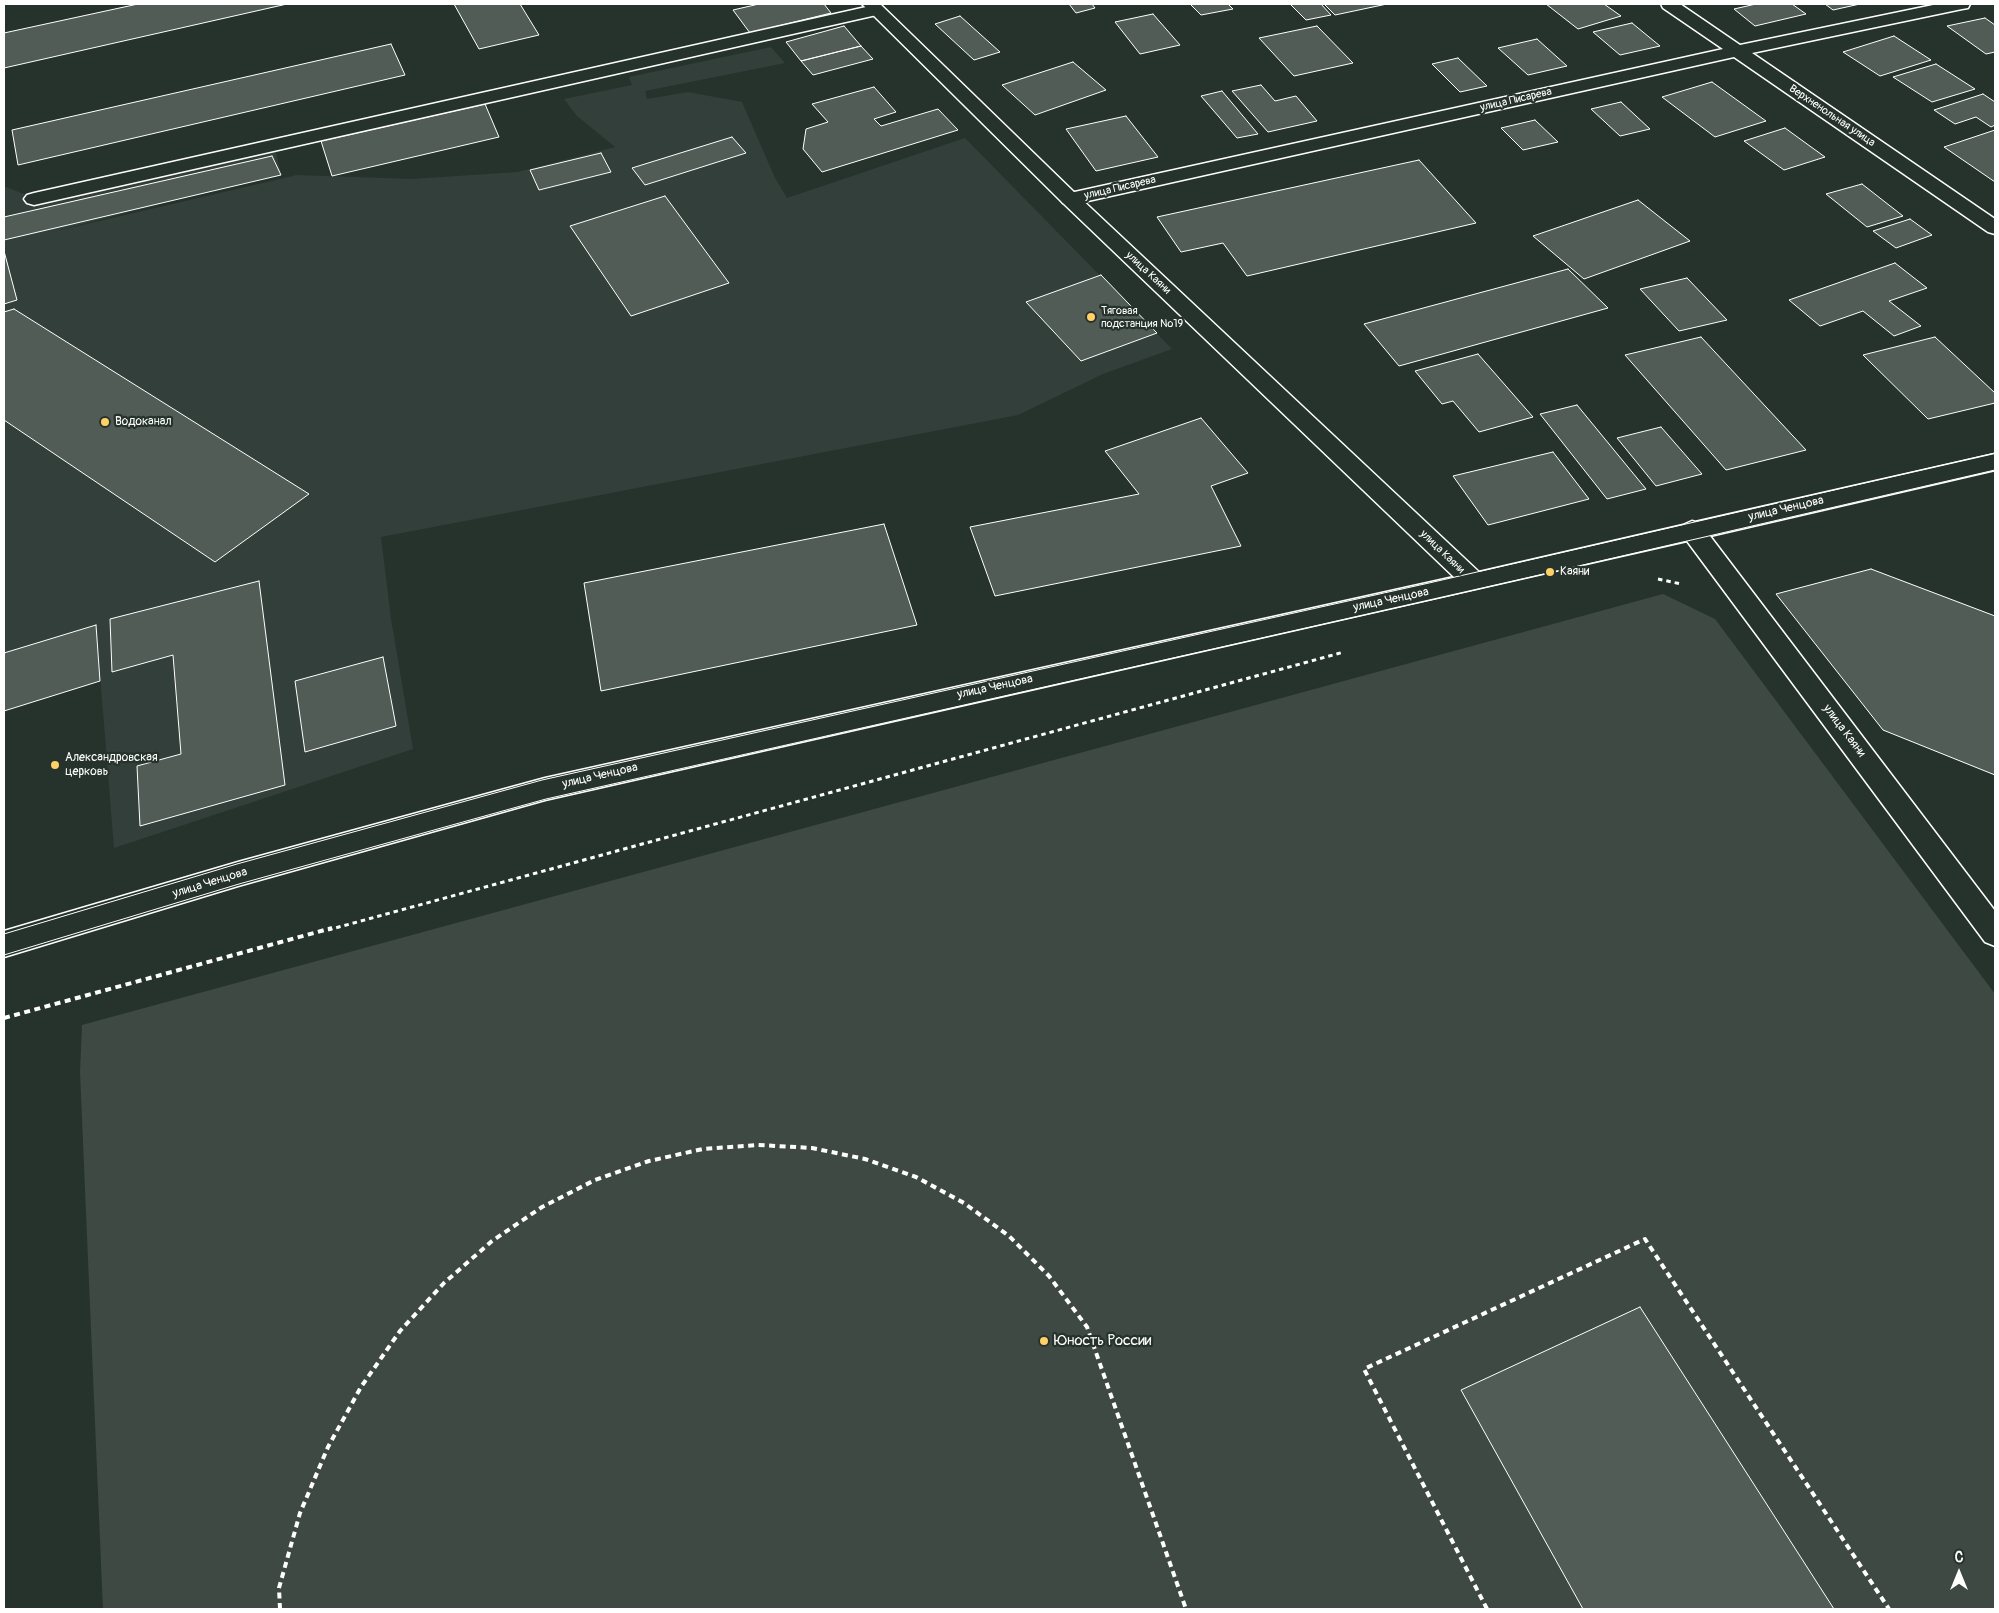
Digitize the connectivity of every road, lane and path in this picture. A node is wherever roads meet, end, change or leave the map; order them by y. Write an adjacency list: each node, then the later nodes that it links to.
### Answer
1 (1669, 4): 4 (street, Верхненольная улица)
2 (1962, 4): 4 (street, улица Писарева)
3 (873, 7): 5 (street); 6 (street, улица Каяни)
4 (1737, 51): 6 (street, улица Писарева); 7 (street, Верхненольная улица)
5 (34, 199)
6 (1070, 199): 11 (street, улица Каяни)
7 (1995, 228)
8 (1995, 462): 9 (street, улица Ченцова)
9 (1692, 530): 11 (street, улица Ченцова); 14 (street, улица Каяни)
10 (1653, 578): 12 (path)
11 (1472, 581): 15 (street, улица Ченцова)
12 (1687, 586)
13 (1344, 652): 16 (path)
14 (1995, 933)
15 (4, 944)
16 (4, 1018)
17 (280, 1609): 18 (path)
18 (1186, 1609)
19 (1487, 1609): 20 (path)
20 (1889, 1609)

